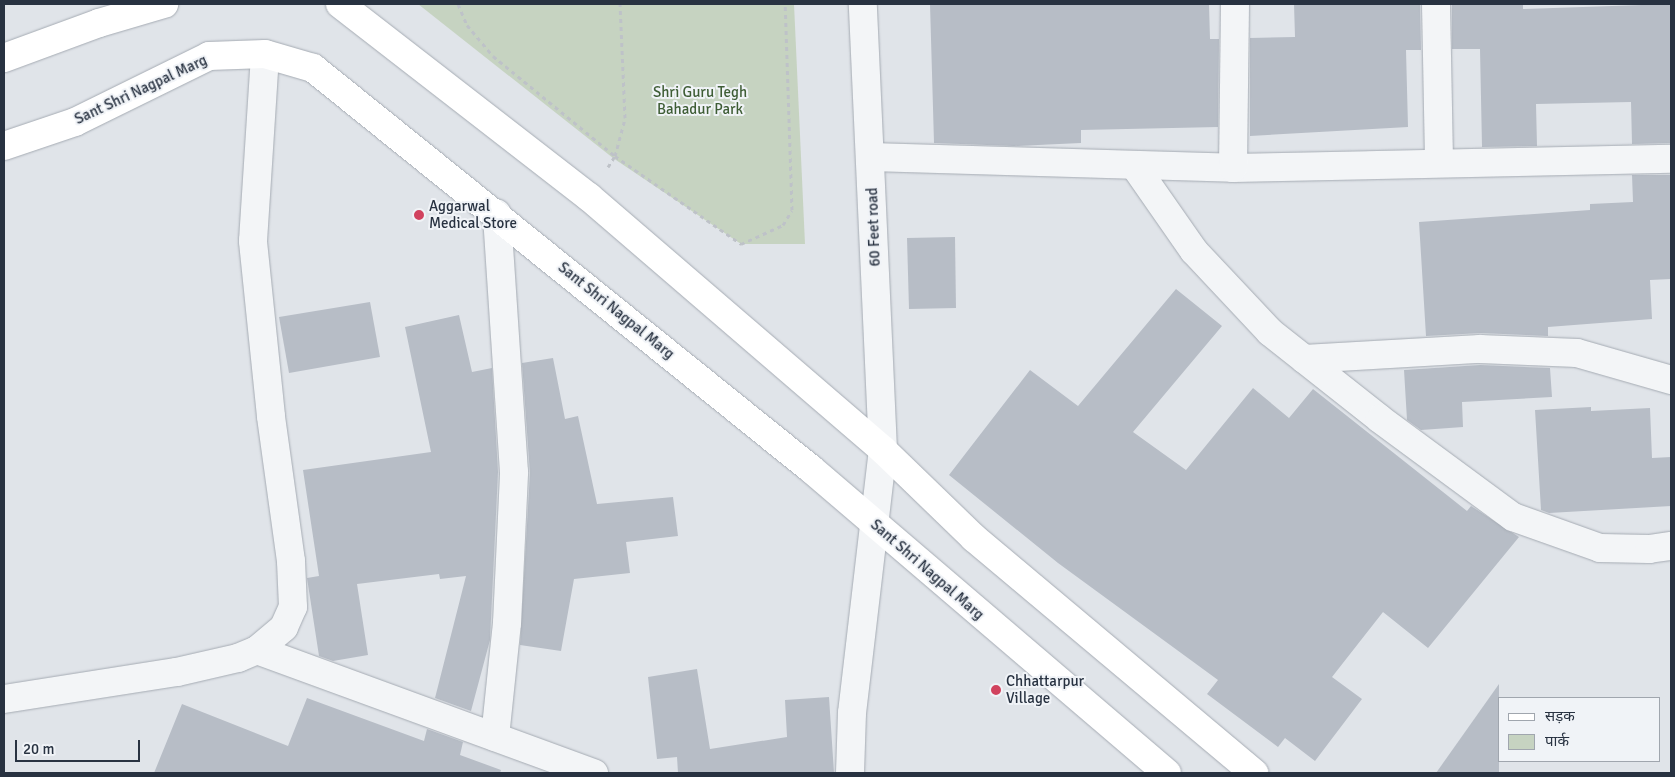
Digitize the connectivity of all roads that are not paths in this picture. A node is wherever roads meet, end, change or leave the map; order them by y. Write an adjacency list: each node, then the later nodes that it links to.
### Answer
1 (164, 4): 7 (main road)
2 (340, 4): 17 (main road)
3 (863, 4): 9 (street, 60 Feet road)
4 (1235, 4): 13 (street)
5 (1436, 4): 11 (street)
6 (265, 54): 8 (main road, Sant Shri Nagpal Marg); 14 (main road, Sant Shri Nagpal Marg); 20 (street)
7 (4, 58)
8 (4, 146)
9 (871, 157): 12 (street); 17 (street, 60 Feet road)
10 (1671, 159): 11 (street)
11 (1438, 163): 13 (street)
12 (1134, 165): 13 (street); 15 (street)
13 (1233, 168)
14 (497, 214): 18 (main road, Sant Shri Nagpal Marg); 22 (street)
15 (1304, 359): 16 (street); 19 (street)
16 (1671, 380)
17 (883, 450): 18 (street, 60 Feet road); 26 (main road)
18 (874, 525): 24 (street, 60 Feet road); 25 (main road, Sant Shri Nagpal Marg)
19 (1671, 546)
20 (257, 650): 21 (street); 22 (street)
21 (4, 699)
22 (495, 737): 23 (street)
23 (594, 773)
24 (850, 773)
25 (1166, 773)
26 (1254, 773)

